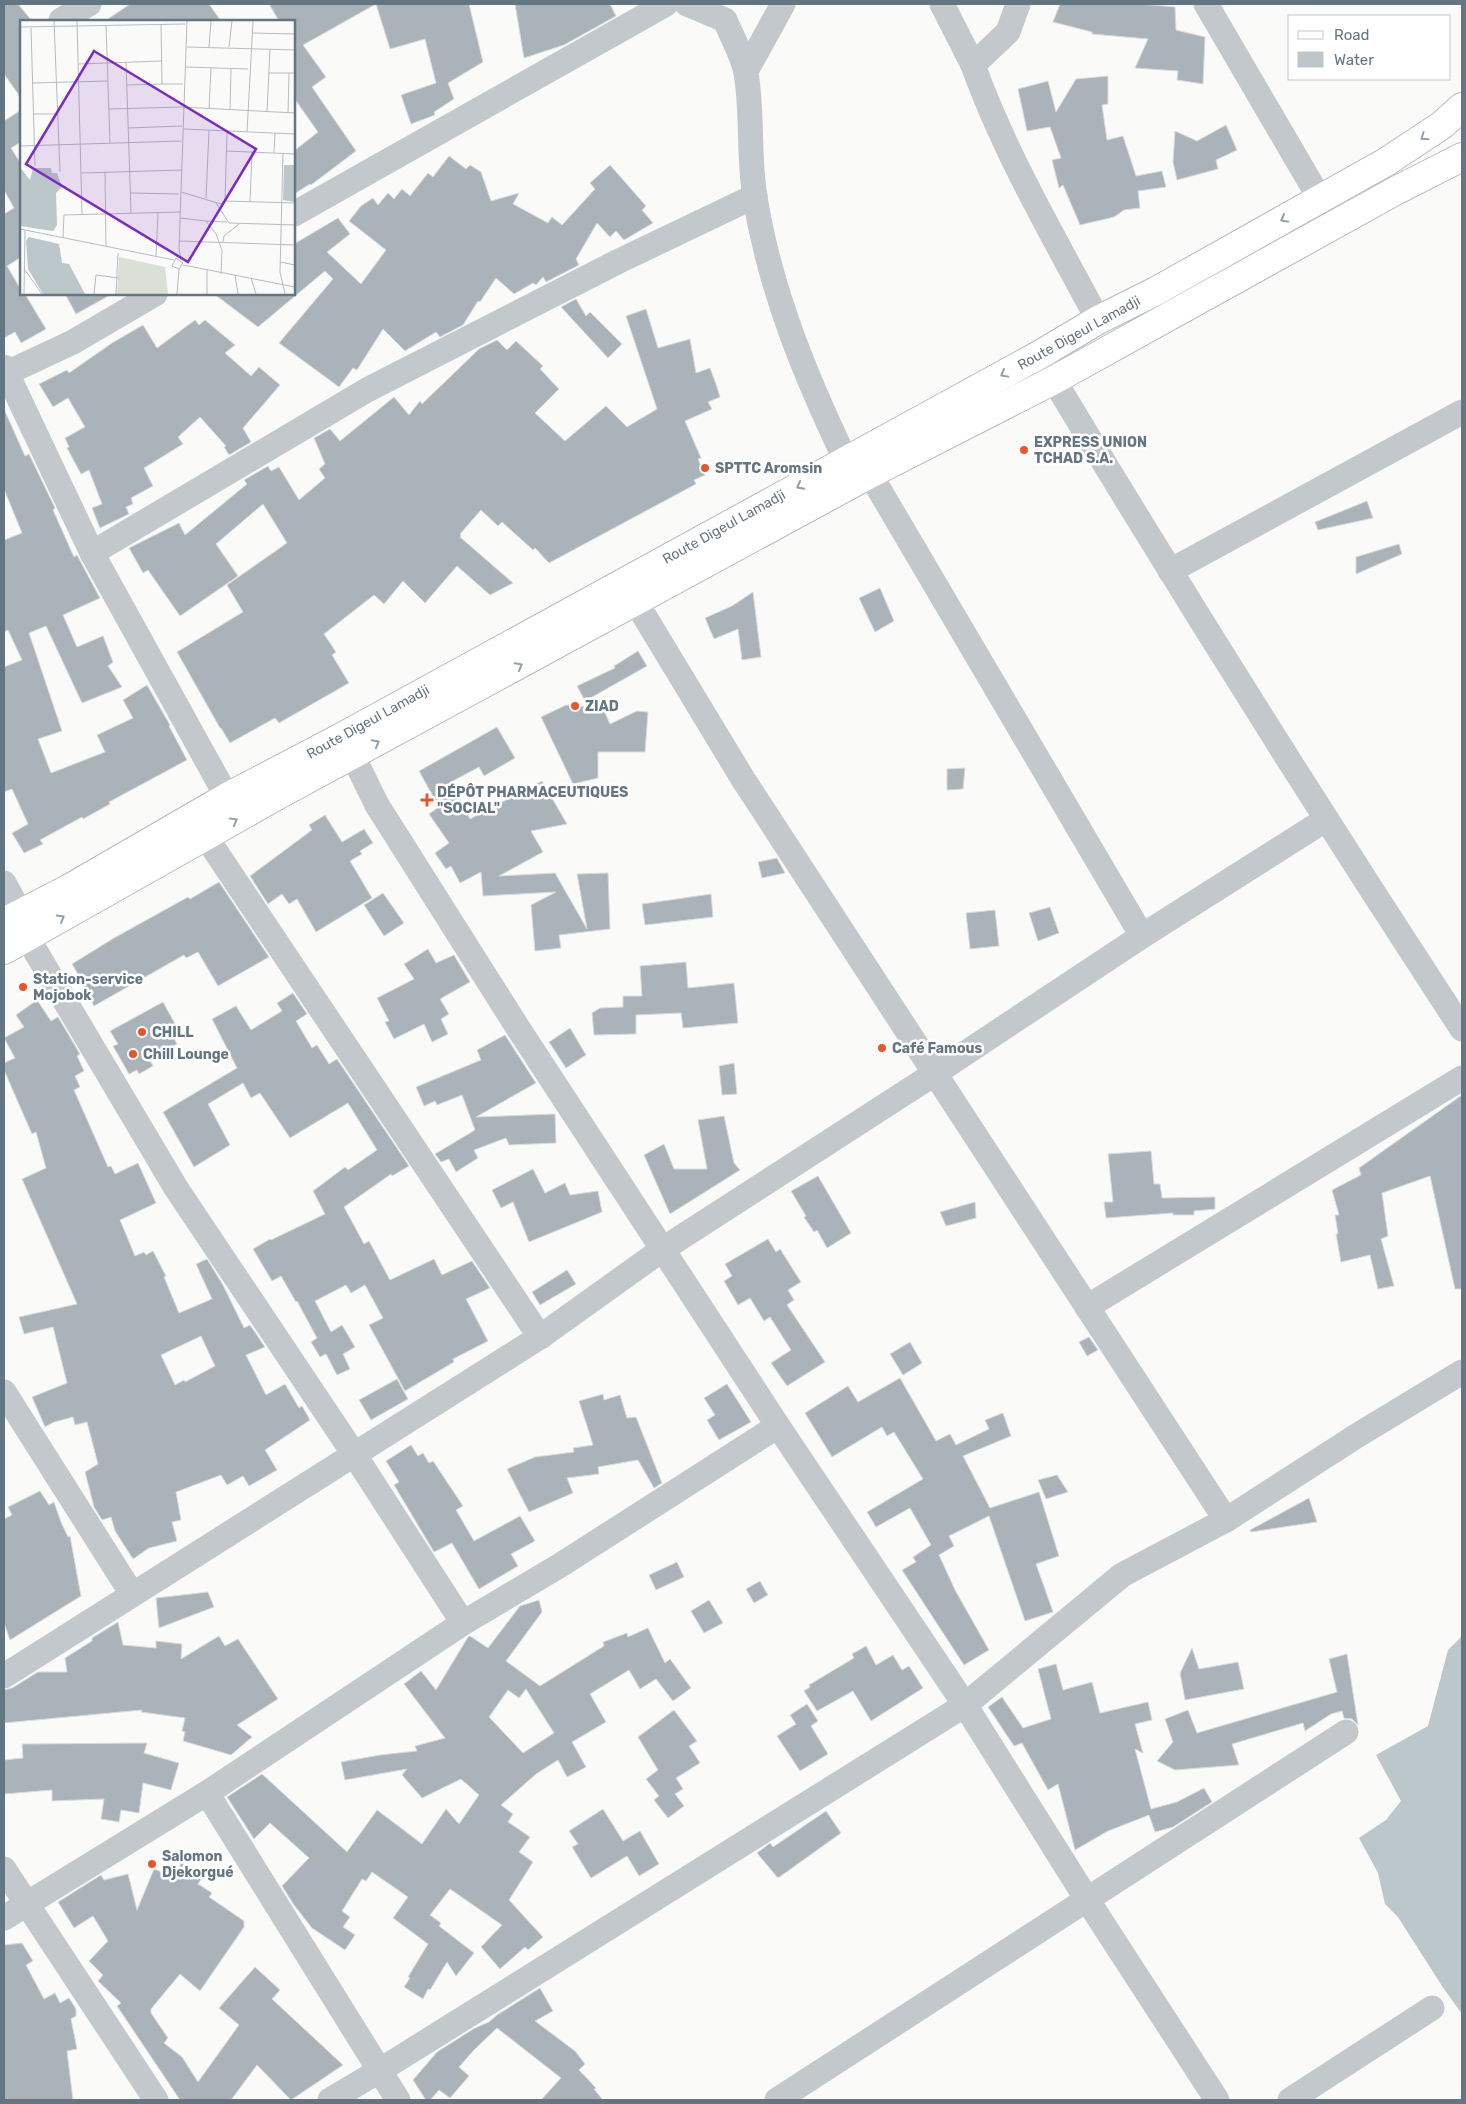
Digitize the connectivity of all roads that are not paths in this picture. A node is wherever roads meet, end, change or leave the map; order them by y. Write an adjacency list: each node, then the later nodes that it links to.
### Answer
1 (89, 4): 8 (street)
2 (666, 4): 15 (street)
3 (687, 4): 10 (street)
4 (784, 4): 10 (street)
5 (942, 4): 9 (street)
6 (1018, 4): 9 (street)
7 (1206, 4): 14 (street)
8 (58, 15)
9 (973, 66): 17 (street)
10 (746, 71): 13 (street)
11 (1462, 106): 14 (main road, Route Digeul Lamadji, one-way to 14)
12 (1462, 157): 20 (main road)
13 (754, 196): 22 (street); 24 (street)
14 (1320, 199): 17 (main road, Route Digeul Lamadji, one-way to 17)
15 (295, 213)
16 (153, 295): 19 (street)
17 (1098, 320): 18 (main road, Route Digeul Lamadji)
18 (1039, 355): 20 (street); 22 (main road, Route Digeul Lamadji, one-way to 22)
19 (6, 370): 24 (street)
20 (1054, 380): 23 (main road); 25 (street)
21 (1462, 412): 25 (street)
22 (846, 461): 26 (main road, Route Digeul Lamadji, one-way to 26)
23 (870, 474): 26 (main road); 33 (street)
24 (92, 553): 28 (street)
25 (1170, 571): 29 (street)
26 (630, 592): 27 (main road, one-way to 26); 28 (main road, Route Digeul Lamadji); 36 (street)
27 (353, 756): 30 (main road, one-way to 27); 38 (street)
28 (228, 797): 32 (main road, Route Digeul Lamadji)
29 (1326, 820): 33 (street); 35 (street)
30 (206, 837): 32 (main road, one-way to 30); 40 (street)
31 (4, 883): 32 (street)
32 (17, 924): 34 (main road); 44 (street)
33 (1142, 936): 36 (street)
34 (4, 950)
35 (1462, 1029)
36 (934, 1074): 38 (street); 39 (street)
37 (1462, 1078): 39 (street)
38 (663, 1249): 40 (street); 43 (street)
39 (1087, 1307): 45 (street)
40 (540, 1337): 44 (street)
41 (1462, 1372): 45 (street)
42 (4, 1392): 46 (street)
43 (778, 1426): 47 (street); 49 (street)
44 (354, 1454): 46 (street); 47 (street)
45 (1226, 1520): 49 (street)
46 (132, 1594): 48 (street)
47 (463, 1623): 51 (street)
48 (4, 1676)
49 (965, 1705): 53 (street); 57 (street)
50 (1346, 1732): 53 (street)
51 (207, 1793): 54 (street); 57 (street)
52 (4, 1869): 54 (street)
53 (1088, 1901): 58 (street); 63 (street)
54 (26, 1904): 55 (street); 59 (street)
55 (4, 1918)
56 (1432, 2008): 64 (street)
57 (380, 2071): 60 (street); 61 (street)
58 (804, 2093): 62 (street)
59 (156, 2100)
60 (330, 2100)
61 (398, 2100)
62 (777, 2100)
63 (1216, 2100)
64 (1290, 2100)

